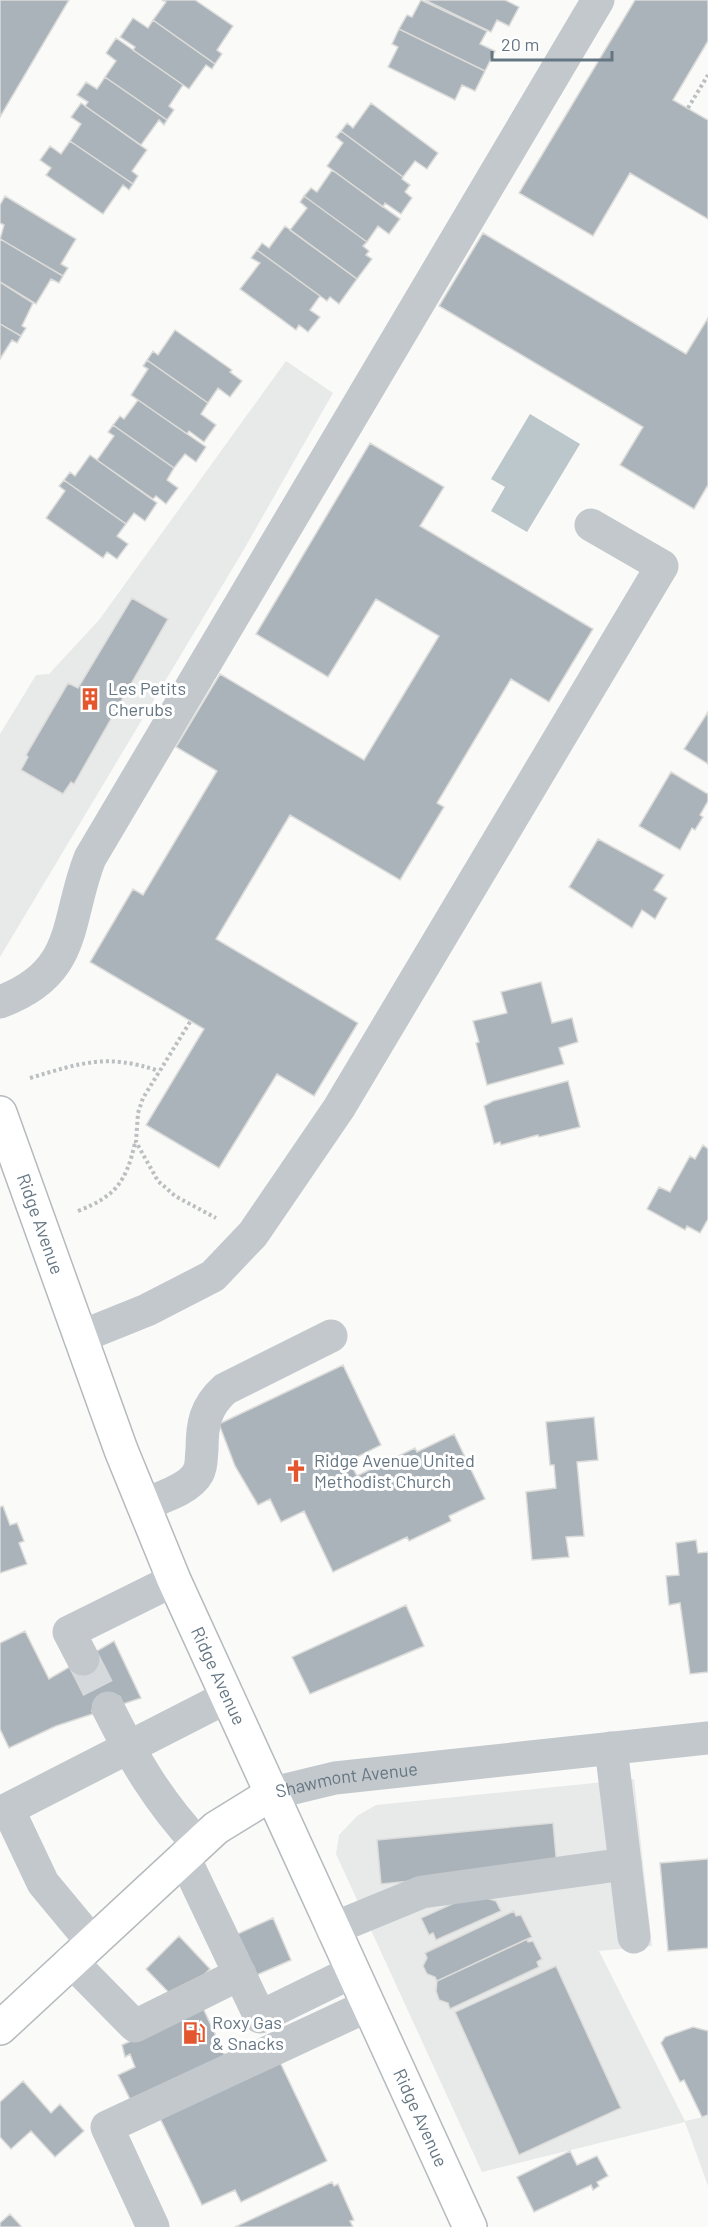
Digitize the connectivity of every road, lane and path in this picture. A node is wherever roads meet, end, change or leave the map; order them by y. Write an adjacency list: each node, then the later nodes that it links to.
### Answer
1 (598, 0): 5 (street)
2 (708, 75): 3 (path)
3 (688, 108)
4 (591, 525): 14 (street)
5 (0, 1002)
6 (190, 1022): 7 (path)
7 (159, 1071): 8 (path); 10 (path)
8 (30, 1078)
9 (2, 1127): 14 (main road, Ridge Avenue)
10 (136, 1142): 11 (path); 12 (path)
11 (197, 1206)
12 (78, 1211)
13 (331, 1336): 15 (street)
14 (80, 1337): 15 (main road, Ridge Avenue)
15 (143, 1505): 16 (main road, Ridge Avenue)
16 (174, 1580): 17 (street); 18 (main road, Ridge Avenue)
17 (83, 1659)
18 (227, 1697): 21 (street); 23 (main road, Ridge Avenue)
19 (108, 1708): 21 (street)
20 (708, 1738): 22 (street, Shawmont Avenue)
21 (128, 1748): 24 (street); 28 (street)
22 (611, 1748): 23 (street, Shawmont Avenue); 25 (street)
23 (273, 1793): 24 (main road, Shawmont Avenue); 26 (main road, Ridge Avenue)
24 (191, 1850): 28 (main road, Shawmont Avenue); 30 (street)
25 (625, 1864): 26 (street); 27 (street)
26 (332, 1929): 29 (main road, Ridge Avenue)
27 (634, 1937)
28 (82, 1952): 30 (street); 32 (main road, Shawmont Avenue)
29 (352, 1972): 30 (street); 31 (main road, Ridge Avenue)
30 (240, 1974)
31 (368, 2006): 33 (street); 34 (main road, Ridge Avenue)
32 (0, 2028)
33 (153, 2227)
34 (470, 2227)

